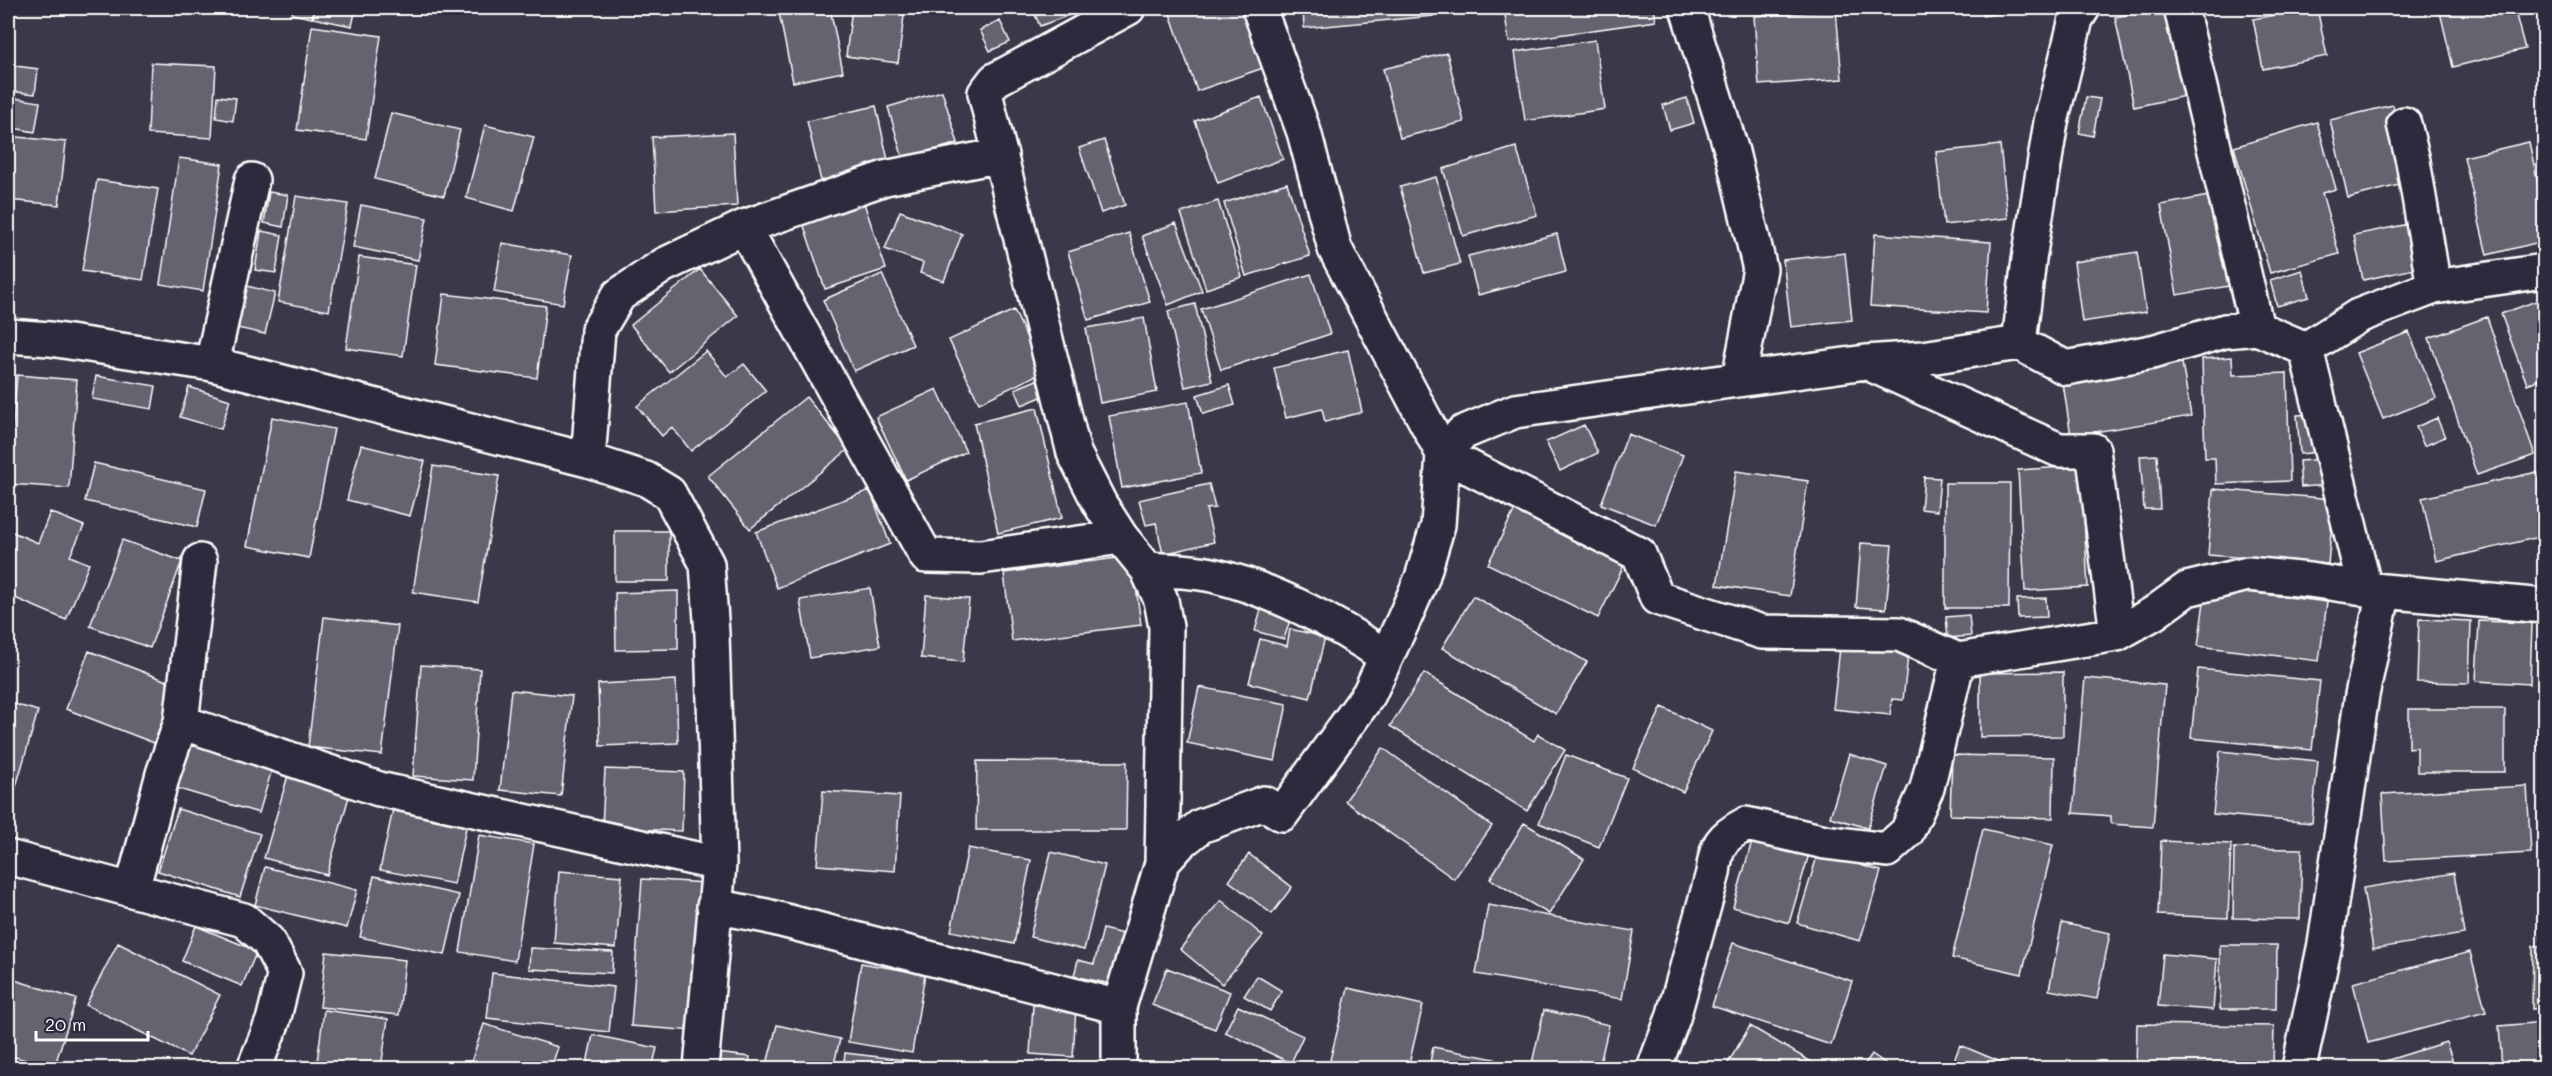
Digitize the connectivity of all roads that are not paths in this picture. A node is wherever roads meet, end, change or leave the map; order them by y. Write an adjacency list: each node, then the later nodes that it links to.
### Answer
1 (1128, 8): 7 (street)
2 (1259, 8): 19 (street)
3 (1688, 8): 18 (street)
4 (2083, 8): 14 (street)
5 (2181, 8): 12 (street)
6 (2404, 124): 11 (street)
7 (1000, 155): 9 (street); 21 (street)
8 (252, 180): 17 (street)
9 (744, 227): 20 (street); 21 (street)
10 (2544, 271): 11 (street)
11 (2434, 287): 15 (street)
12 (2257, 328): 14 (street); 15 (street)
13 (8, 336): 17 (street)
14 (2019, 343): 16 (street)
15 (2306, 349): 24 (street)
16 (1866, 362): 18 (street); 26 (street)
17 (212, 364): 20 (street)
18 (1739, 379): 19 (street)
19 (1443, 454): 27 (street); 28 (street)
20 (588, 460): 32 (street)
21 (1121, 537): 23 (street)
22 (200, 561): 29 (street)
23 (1147, 569): 27 (street); 31 (street)
24 (2375, 590): 25 (street); 26 (street); 40 (street)
25 (2544, 606)
26 (2117, 633): 28 (street)
27 (1386, 657): 31 (street)
28 (1958, 660): 39 (street)
29 (180, 722): 32 (street); 33 (street)
30 (8, 857): 33 (street)
31 (1162, 863): 35 (street)
32 (718, 864): 34 (street)
33 (132, 890): 36 (street)
34 (714, 906): 35 (street); 37 (street)
35 (1119, 1007): 38 (street)
36 (254, 1068)
37 (701, 1068)
38 (1119, 1068)
39 (1654, 1068)
40 (2299, 1068)

